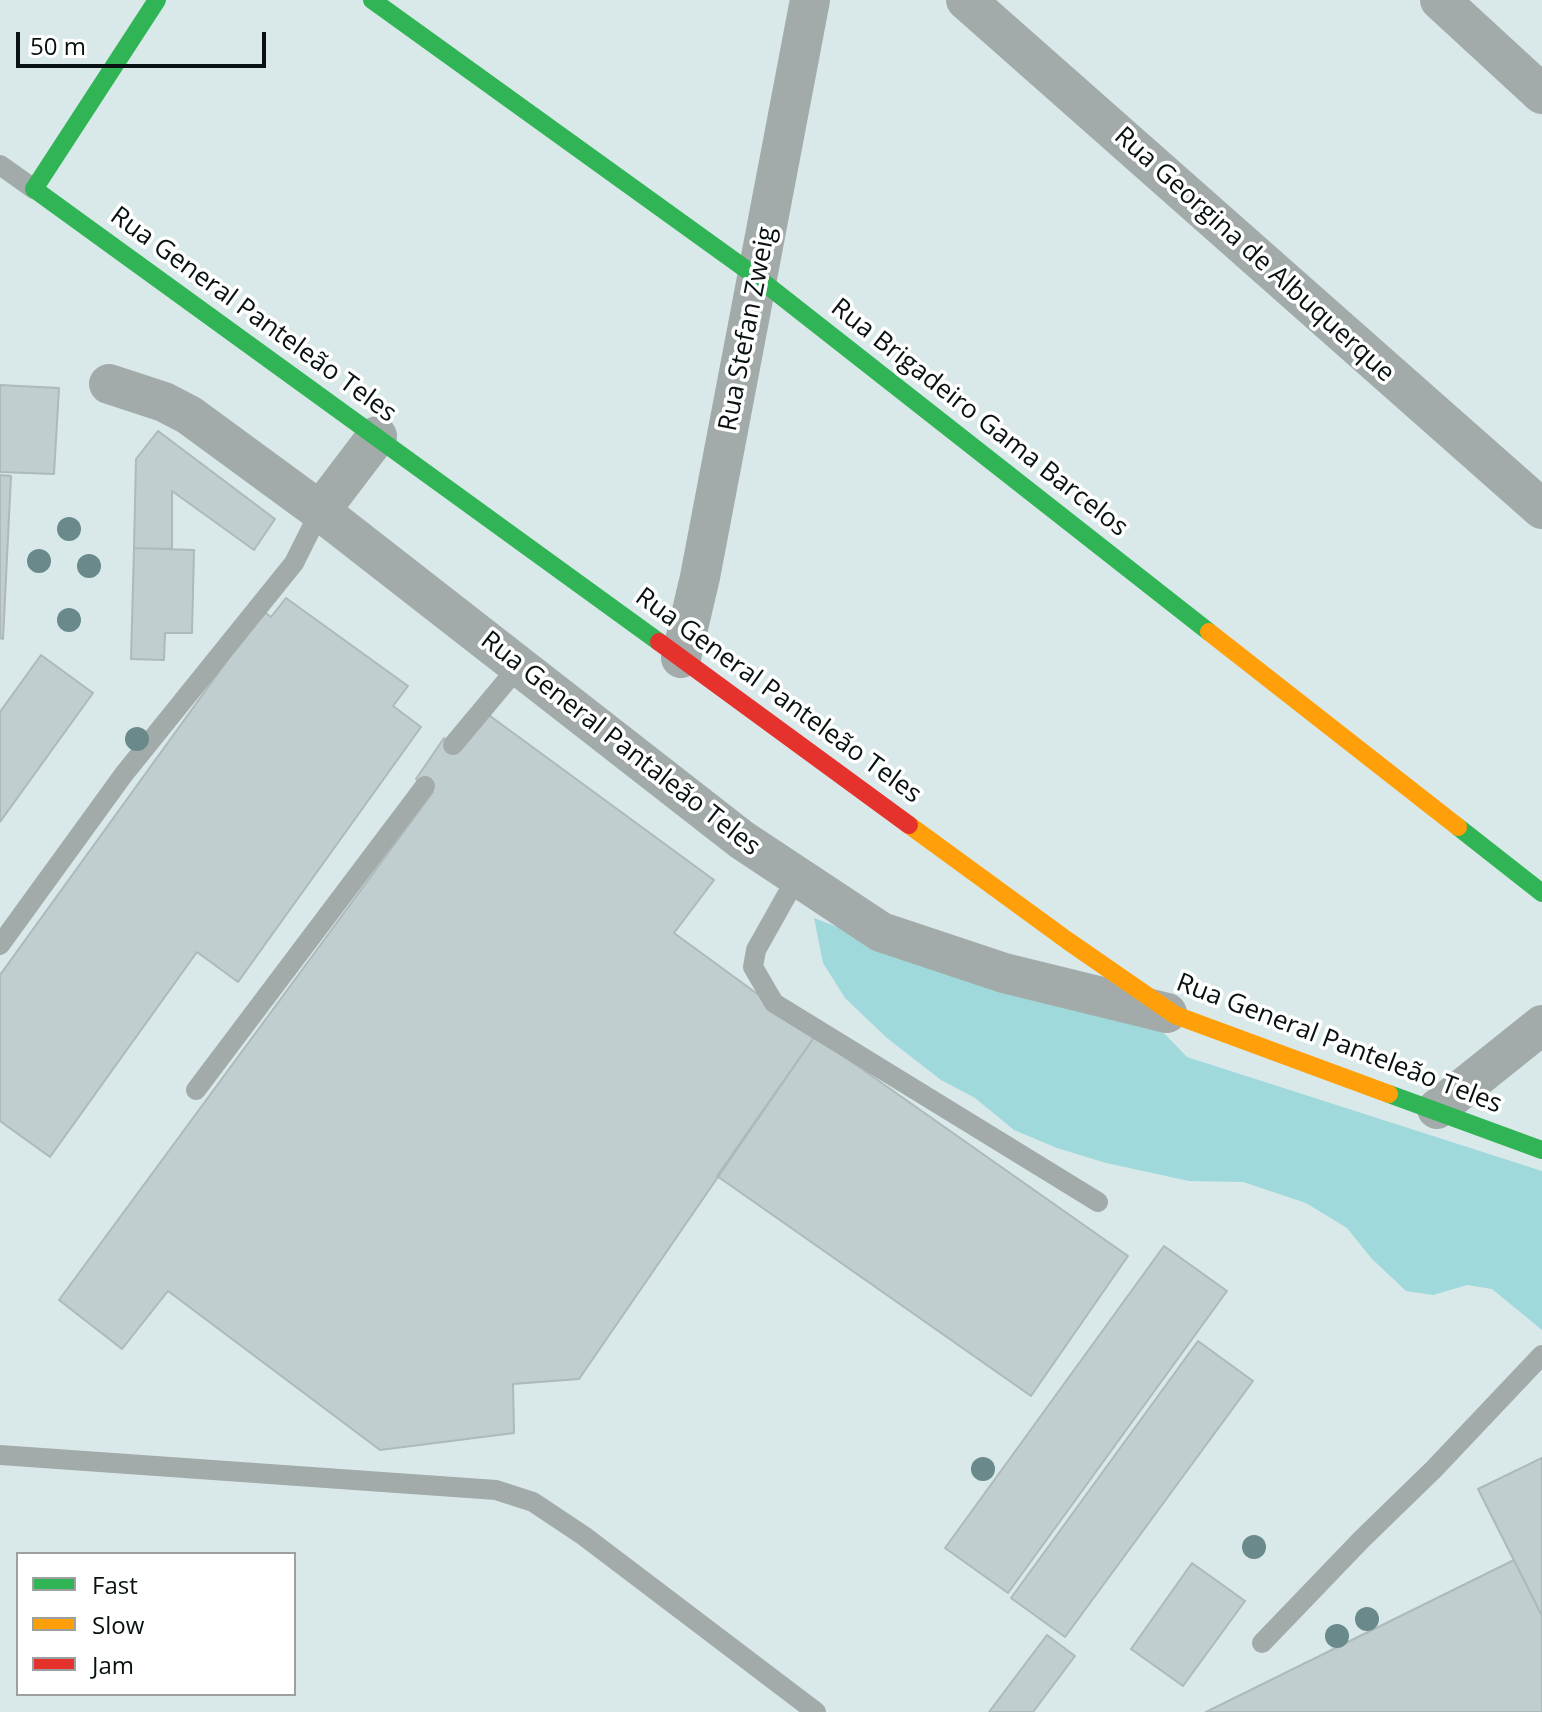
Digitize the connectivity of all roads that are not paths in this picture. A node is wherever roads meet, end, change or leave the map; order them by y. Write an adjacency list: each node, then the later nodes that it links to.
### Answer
1 (157, 0): 8 (street)
2 (372, 0): 9 (street, Rua Brigadeiro Gama Barcelos)
3 (810, 0): 9 (street, Rua Stefan Zweig)
4 (966, 0): 12 (street, Rua Georgina de Albuquerque)
5 (1440, 0): 6 (street)
6 (1542, 94)
7 (0, 165): 8 (lane)
8 (34, 189): 11 (street, Rua General Panteleão Teles)
9 (758, 278): 14 (street, Rua Stefan Zweig); 19 (street, Rua Brigadeiro Gama Barcelos)
10 (109, 384): 13 (street, Rua General Pantaleão Teles)
11 (377, 436): 13 (street); 14 (street, Rua General Panteleão Teles)
12 (1542, 509)
13 (320, 511): 15 (street, Rua General Pantaleão Teles); 20 (lane)
14 (681, 658): 21 (street, Rua General Panteleão Teles)
15 (519, 666): 16 (lane); 18 (street, Rua General Pantaleão Teles)
16 (453, 745)
17 (425, 786): 23 (lane)
18 (797, 877): 21 (street, Rua General Pantaleão Teles); 26 (lane)
19 (1542, 893)
20 (0, 945)
21 (1175, 1015): 24 (street, Rua General Panteleão Teles)
22 (1542, 1025): 24 (street)
23 (196, 1090)
24 (1437, 1109): 25 (street, Rua General Panteleão Teles)
25 (1542, 1150)
26 (1098, 1202)
27 (1542, 1355): 29 (lane)
28 (0, 1455): 30 (lane)
29 (1262, 1643)
30 (816, 1712)

